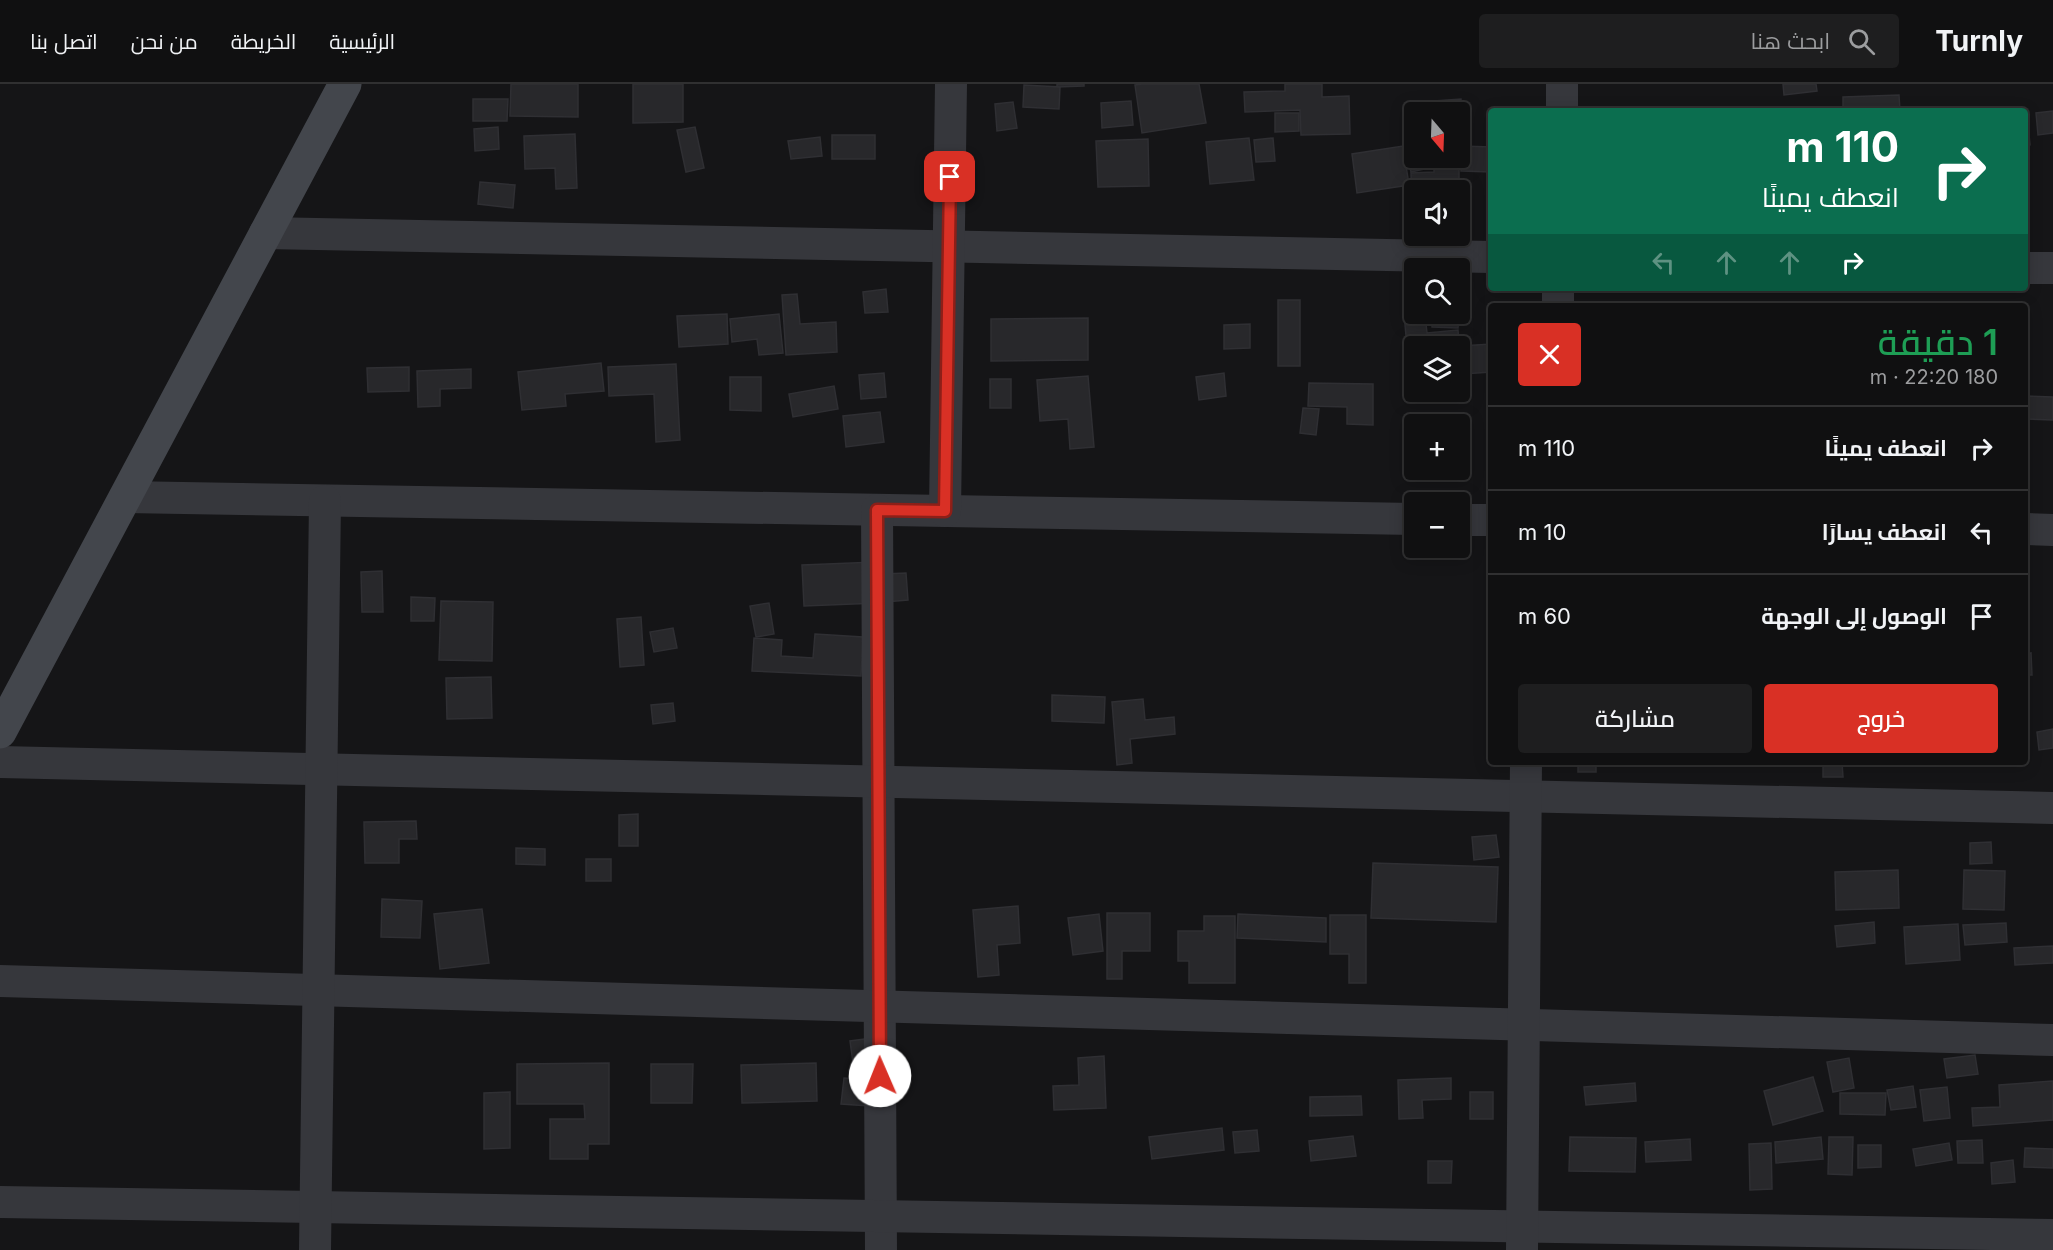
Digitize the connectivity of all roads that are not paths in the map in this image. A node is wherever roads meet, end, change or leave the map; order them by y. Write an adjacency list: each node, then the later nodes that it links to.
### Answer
1 (345, 84): 5 (street)
2 (951, 84): 6 (street)
3 (1562, 84): 4 (street)
4 (1562, 108)
5 (266, 233): 6 (street); 10 (street)
6 (949, 247): 7 (street); 13 (street)
7 (1488, 257)
8 (2028, 268): 9 (street)
9 (2053, 268)
10 (125, 497): 11 (street); 19 (street)
11 (325, 501): 12 (street); 22 (street)
12 (877, 510): 13 (street); 23 (street)
13 (945, 511): 14 (street)
14 (1404, 519)
15 (1470, 520): 16 (street)
16 (1488, 520)
17 (2028, 530): 18 (street)
18 (2053, 530)
19 (0, 732)
20 (0, 762): 22 (street)
21 (1526, 765): 24 (street)
22 (322, 770): 23 (street); 27 (street)
23 (878, 782): 24 (street); 28 (street)
24 (1526, 796): 25 (street); 29 (street)
25 (2053, 808)
26 (0, 981): 27 (street)
27 (318, 990): 28 (street); 32 (street)
28 (879, 1006): 29 (street); 33 (street)
29 (1524, 1025): 30 (street); 35 (street)
30 (2053, 1040)
31 (0, 1202): 32 (street)
32 (315, 1207): 33 (street); 36 (street)
33 (881, 1216): 35 (street); 37 (street)
34 (2053, 1235): 35 (street)
35 (1522, 1238)
36 (315, 1250)
37 (881, 1250)

